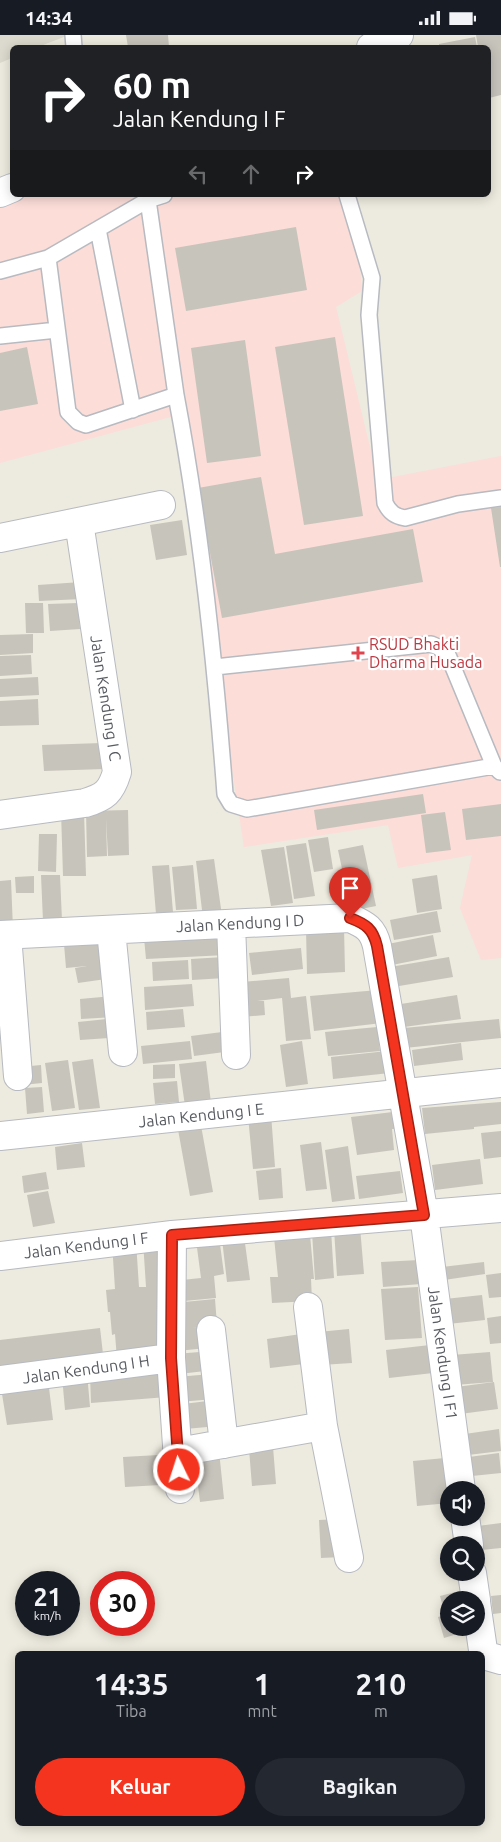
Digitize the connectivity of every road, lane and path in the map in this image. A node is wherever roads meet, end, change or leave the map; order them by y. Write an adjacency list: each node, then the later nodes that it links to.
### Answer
1 (399, 35): 2 (street)
2 (376, 45)
3 (158, 197): 5 (lane)
4 (348, 197): 13 (lane)
5 (148, 200): 6 (lane); 11 (lane)
6 (98, 229): 7 (lane); 12 (lane)
7 (48, 258): 8 (lane); 9 (lane)
8 (0, 271)
9 (57, 331): 10 (lane); 12 (lane)
10 (0, 336)
11 (176, 395): 12 (lane); 17 (lane)
12 (133, 410)
13 (501, 499)
14 (161, 505): 15 (street)
15 (79, 522): 16 (street); 19 (street, Jalan Kendung I C)
16 (0, 538)
17 (215, 667): 18 (lane); 18 (lane)
18 (498, 770)
19 (0, 815)
20 (231, 924): 21 (street, Jalan Kendung I D); 24 (street); 27 (street, Jalan Kendung I D)
21 (111, 929): 22 (street, Jalan Kendung I D); 23 (street)
22 (3, 935): 25 (street)
23 (123, 1052)
24 (236, 1055)
25 (18, 1076)
26 (501, 1083): 27 (street, Jalan Kendung I E)
27 (402, 1093): 28 (street, Jalan Kendung I E); 30 (street)
28 (0, 1136)
29 (501, 1208): 30 (street, Jalan Kendung I F)
30 (424, 1215): 31 (street, Jalan Kendung I F); 40 (street, Jalan Kendung I F1)
31 (172, 1235): 32 (street, Jalan Kendung I F); 35 (street, Jalan Kendung I H)
32 (0, 1256)
33 (308, 1307): 37 (street)
34 (211, 1329): 38 (street)
35 (171, 1358): 36 (street, Jalan Kendung I H); 39 (street, Jalan Kendung I H)
36 (0, 1380)
37 (323, 1426): 38 (street); 42 (street)
38 (224, 1444): 39 (street)
39 (178, 1451): 41 (street, Jalan Kendung I H)
40 (460, 1481)
41 (180, 1489)
42 (349, 1558)
43 (481, 1636): 44 (street)
44 (484, 1651)
45 (485, 1652): 46 (street)
46 (498, 1660)

